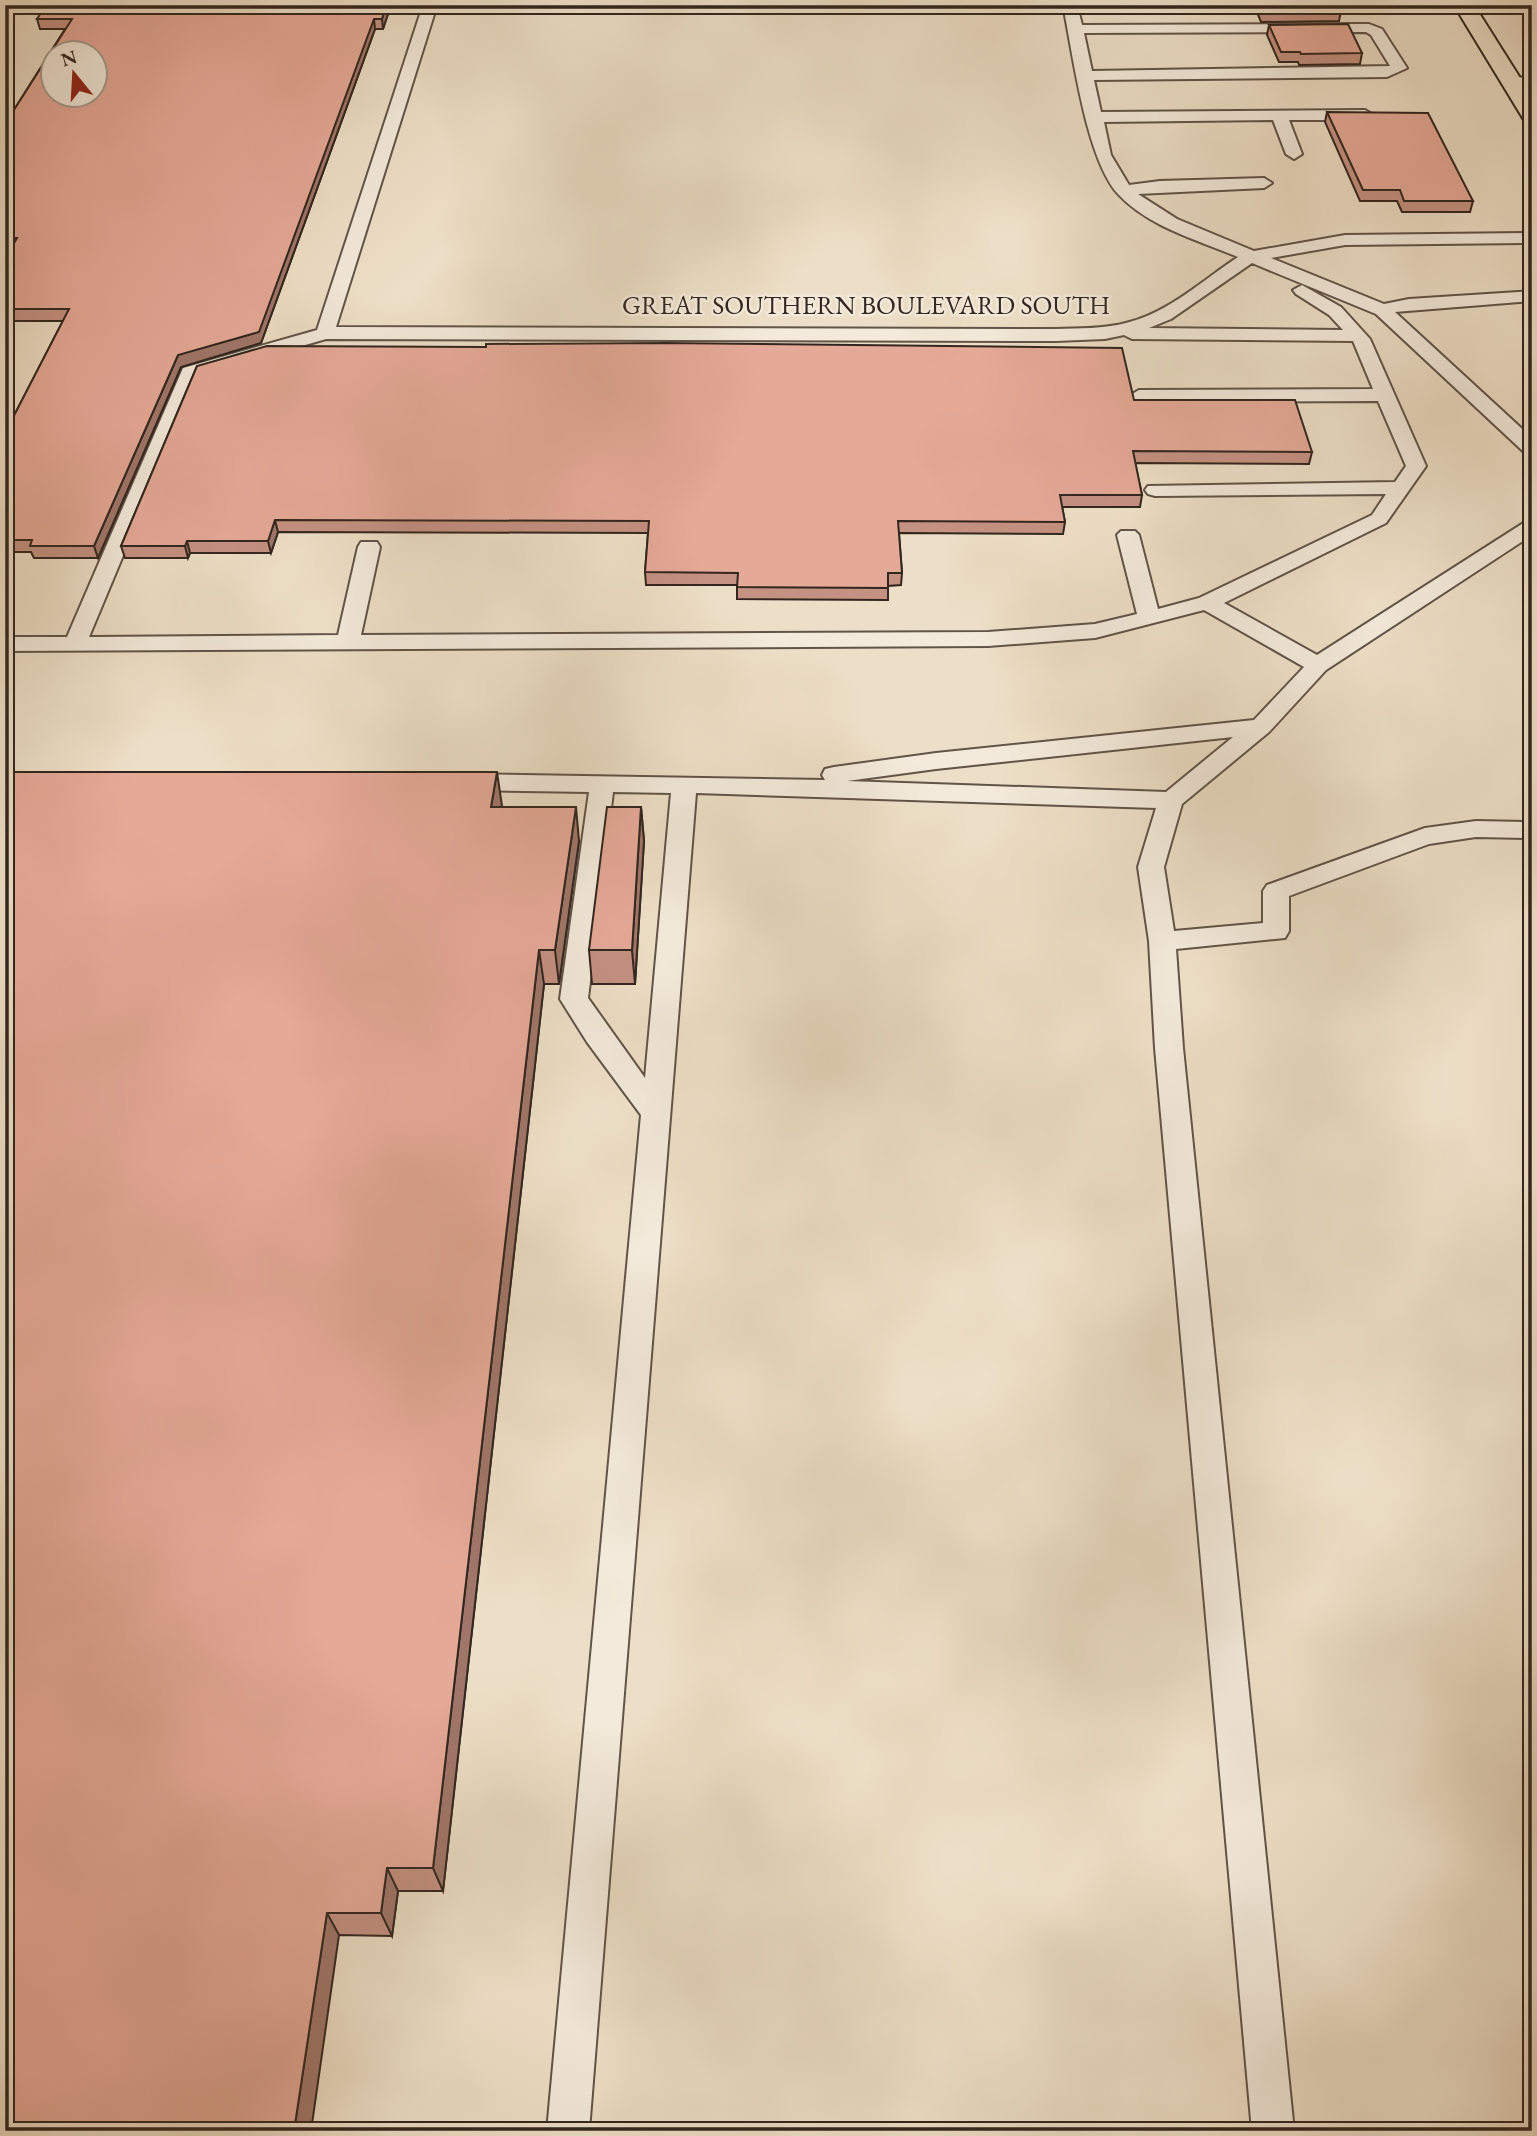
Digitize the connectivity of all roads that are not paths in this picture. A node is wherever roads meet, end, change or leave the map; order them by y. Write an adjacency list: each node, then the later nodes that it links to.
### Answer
1 (430, 5): 19 (lane)
2 (1070, 5): 4 (lane)
3 (1464, 5): 6 (main road)
4 (1075, 29): 5 (lane); 5 (lane)
5 (1086, 76): 10 (lane)
6 (1522, 82): 9 (main road)
7 (1385, 114): 8 (lane)
8 (1279, 115): 10 (lane); 11 (lane)
9 (1532, 115)
10 (1095, 117): 13 (lane)
11 (1294, 154)
12 (1264, 183): 13 (lane)
13 (1124, 191): 15 (lane)
14 (1532, 238): 15 (lane)
15 (1249, 257): 17 (lane); 18 (lane, GREAT SOUTHERN BOULEVARD SOUTH); 20 (lane)
16 (1532, 296): 17 (lane)
17 (1382, 310): 23 (lane)
18 (1105, 332): 19 (lane, GREAT SOUTHERN BOULEVARD SOUTH); 20 (lane)
19 (325, 333): 33 (lane, GREAT SOUTHERN BOULEVARD SOUTH)
20 (1358, 336): 21 (lane)
21 (1385, 395): 22 (lane); 24 (lane)
22 (1139, 396)
23 (1532, 449)
24 (1403, 488): 25 (lane); 29 (lane)
25 (1155, 490)
26 (1532, 526): 34 (lane)
27 (1128, 535): 30 (lane)
28 (369, 547): 31 (lane)
29 (1207, 603): 30 (lane); 34 (lane)
30 (1149, 617): 31 (lane)
31 (348, 643): 33 (lane)
32 (5, 644): 33 (lane)
33 (75, 644)
34 (1318, 665): 35 (lane)
35 (1261, 727): 39 (lane); 40 (lane)
36 (436, 782): 37 (lane)
37 (602, 784): 38 (lane); 43 (lane)
38 (684, 785): 39 (lane); 43 (lane)
39 (755, 786): 40 (lane)
40 (1171, 800): 42 (lane)
41 (1532, 830): 42 (lane)
42 (1162, 941): 45 (lane)
43 (656, 1114): 44 (lane)
44 (568, 2131)
45 (1273, 2131)

